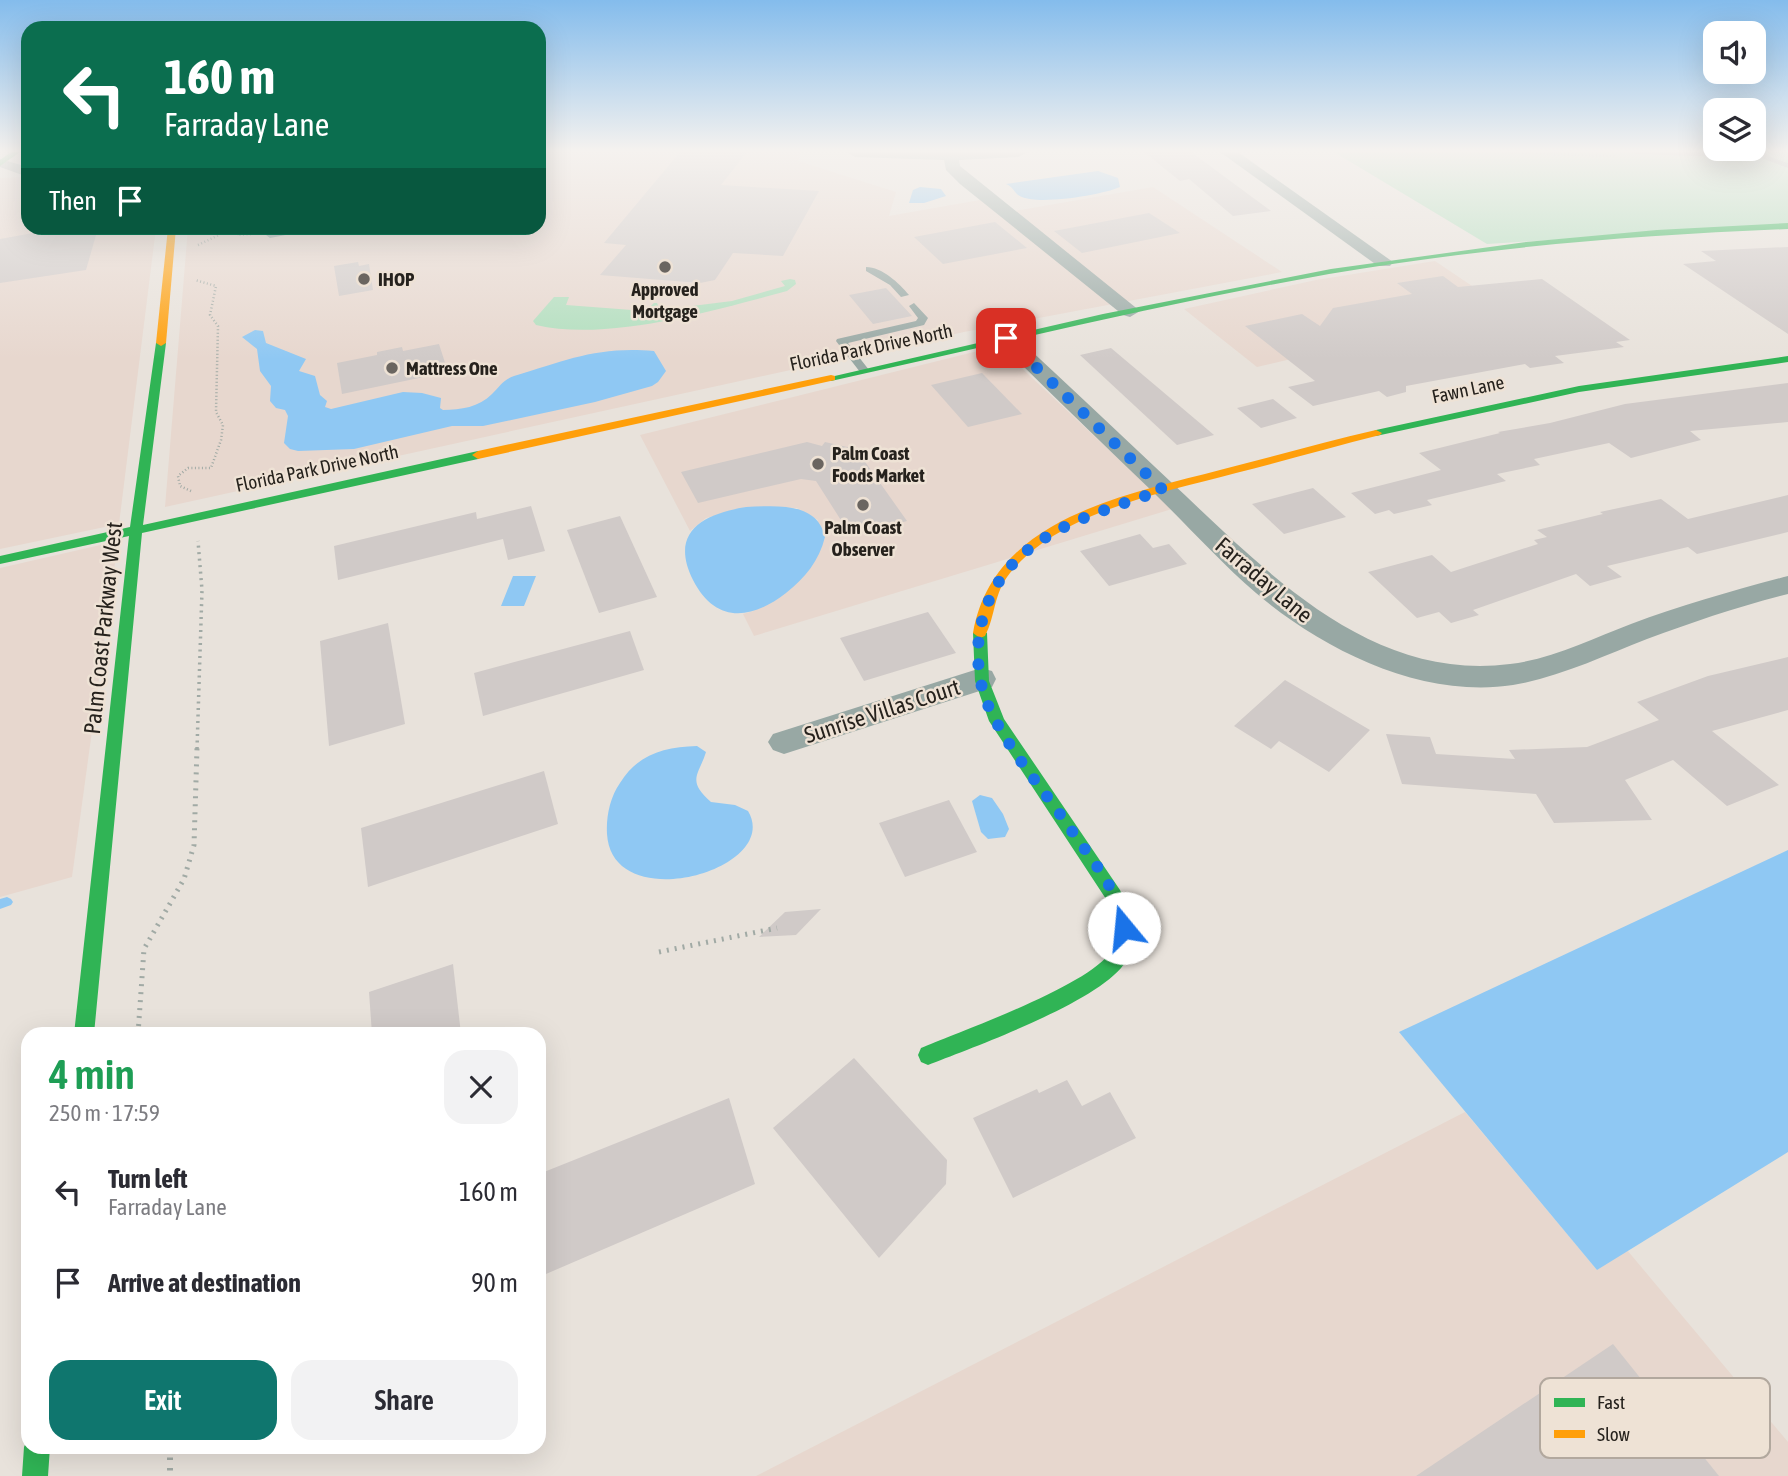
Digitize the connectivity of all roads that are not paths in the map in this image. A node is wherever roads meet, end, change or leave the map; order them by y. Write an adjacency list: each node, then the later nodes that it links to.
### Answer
1 (1016, 221): 9 (street)
2 (1326, 221): 5 (street)
3 (1788, 226): 5 (street, Florida Park Drive North)
4 (171, 235): 14 (street, Palm Coast Parkway West)
5 (1384, 262): 9 (street, Florida Park Drive North)
6 (869, 269): 7 (lane)
7 (904, 295)
8 (914, 306): 12 (lane)
9 (1130, 311): 10 (street, Florida Park Drive North)
10 (1006, 338): 12 (street, Florida Park Drive North); 13 (street, Farraday Lane)
11 (1788, 359): 13 (street, Fawn Lane)
12 (864, 370): 14 (street, Florida Park Drive North)
13 (1163, 490): 16 (street, Farraday Lane); 17 (street, Fawn Lane)
14 (136, 529): 15 (street, Florida Park Drive North); 19 (street, Palm Coast Parkway West)
15 (0, 560)
16 (1788, 585)
17 (981, 679): 18 (street, Sunrise Villas Court); 20 (street, Fawn Lane)
18 (783, 742)
19 (85, 1027)
20 (928, 1055)
21 (37, 1454): 22 (street)
22 (35, 1476)

